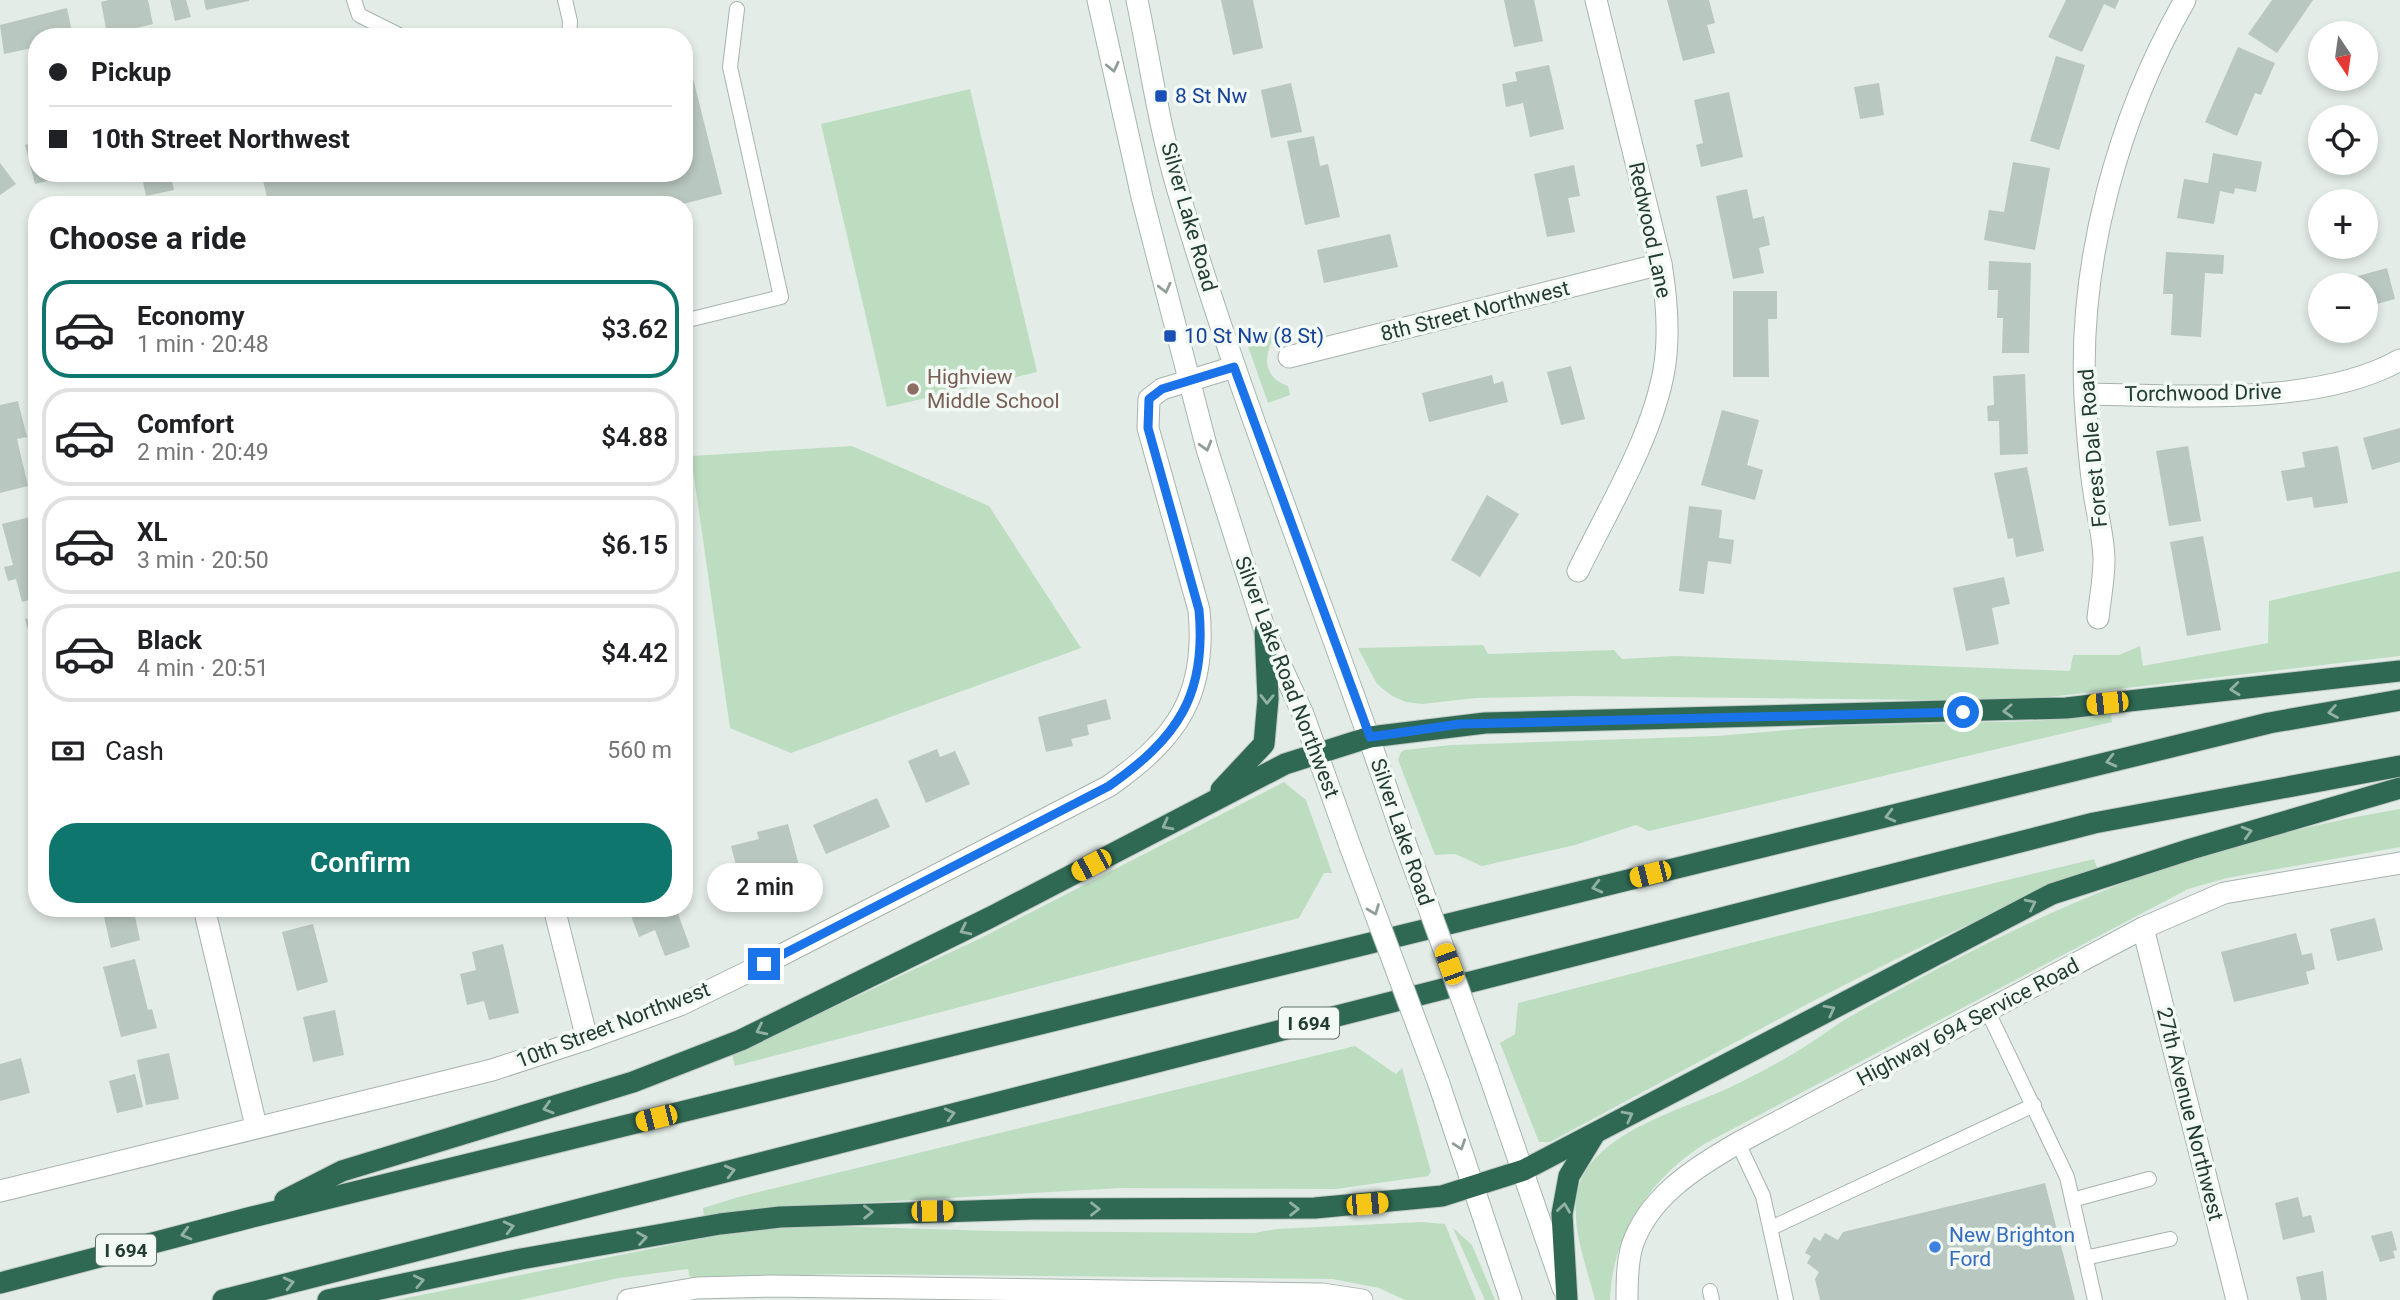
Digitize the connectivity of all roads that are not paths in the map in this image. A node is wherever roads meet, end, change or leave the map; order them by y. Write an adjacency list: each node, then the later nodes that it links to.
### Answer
1 (354, 0): 8 (lane)
2 (565, 0): 9 (lane)
3 (1098, 0): 15 (street, Silver Lake Road Northwest, one-way to 15)
4 (1137, 0): 14 (street, Silver Lake Road)
5 (1596, 0): 10 (street, Redwood Lane)
6 (2185, 0): 16 (street, Forest Dale Road)
7 (737, 9): 11 (lane)
8 (385, 28)
9 (570, 28)
10 (1661, 264): 12 (street, 8th Street Northwest); 17 (street, Redwood Lane)
11 (693, 319)
12 (1289, 357)
13 (2400, 360): 16 (street, Torchwood Drive)
14 (1234, 367): 15 (street); 22 (street, Silver Lake Road)
15 (1188, 380): 19 (street, Silver Lake Road Northwest, one-way to 19); 32 (street, 10th Street Northwest)
16 (2085, 394): 18 (street, Forest Dale Road)
17 (1578, 571)
18 (2098, 618)
19 (1265, 631): 23 (street, Silver Lake Road Northwest); 26 (highway, one-way to 26)
20 (2400, 671): 22 (highway, one-way to 22)
21 (2400, 700): 42 (highway, I 694, one-way to 42)
22 (1370, 737): 23 (highway); 37 (street, Silver Lake Road, bridge)
23 (1317, 753): 26 (highway); 39 (street, Silver Lake Road Northwest, one-way to 39, bridge)
24 (2400, 766): 48 (highway, I 694, one-way to 24)
25 (2400, 788): 35 (highway, one-way to 25)
26 (1208, 803): 42 (highway, one-way to 42)
27 (2400, 863): 30 (street, Highway 694 Service Road)
28 (206, 917): 34 (street)
29 (556, 917): 32 (street)
30 (2143, 928): 31 (street, Highway 694 Service Road); 56 (street, 27th Avenue Northwest)
31 (1988, 1012): 33 (lane); 36 (street, Highway 694 Service Road)
32 (587, 1039): 34 (street, 10th Street Northwest)
33 (2034, 1105): 41 (lane); 43 (lane)
34 (256, 1126): 40 (street, 10th Street Northwest)
35 (1594, 1134): 37 (highway); 52 (highway, one-way to 35)
36 (1738, 1143): 43 (lane); 53 (street, Highway 694 Service Road)
37 (1524, 1170): 39 (highway); 52 (street, Silver Lake Road)
38 (2150, 1179): 41 (lane)
39 (1474, 1188): 49 (highway, one-way to 39); 51 (street, Silver Lake Road Northwest)
40 (0, 1191)
41 (2072, 1200): 45 (lane)
42 (252, 1217): 46 (highway, I 694, one-way to 46)
43 (1771, 1228): 54 (lane)
44 (2170, 1239): 45 (lane)
45 (2085, 1258): 55 (lane)
46 (0, 1283)
47 (635, 1299): 50 (street)
48 (223, 1300)
49 (328, 1300)
50 (1363, 1300)
51 (1511, 1300)
52 (1567, 1300)
53 (1627, 1300)
54 (1786, 1300)
55 (2095, 1300)
56 (2238, 1300)

